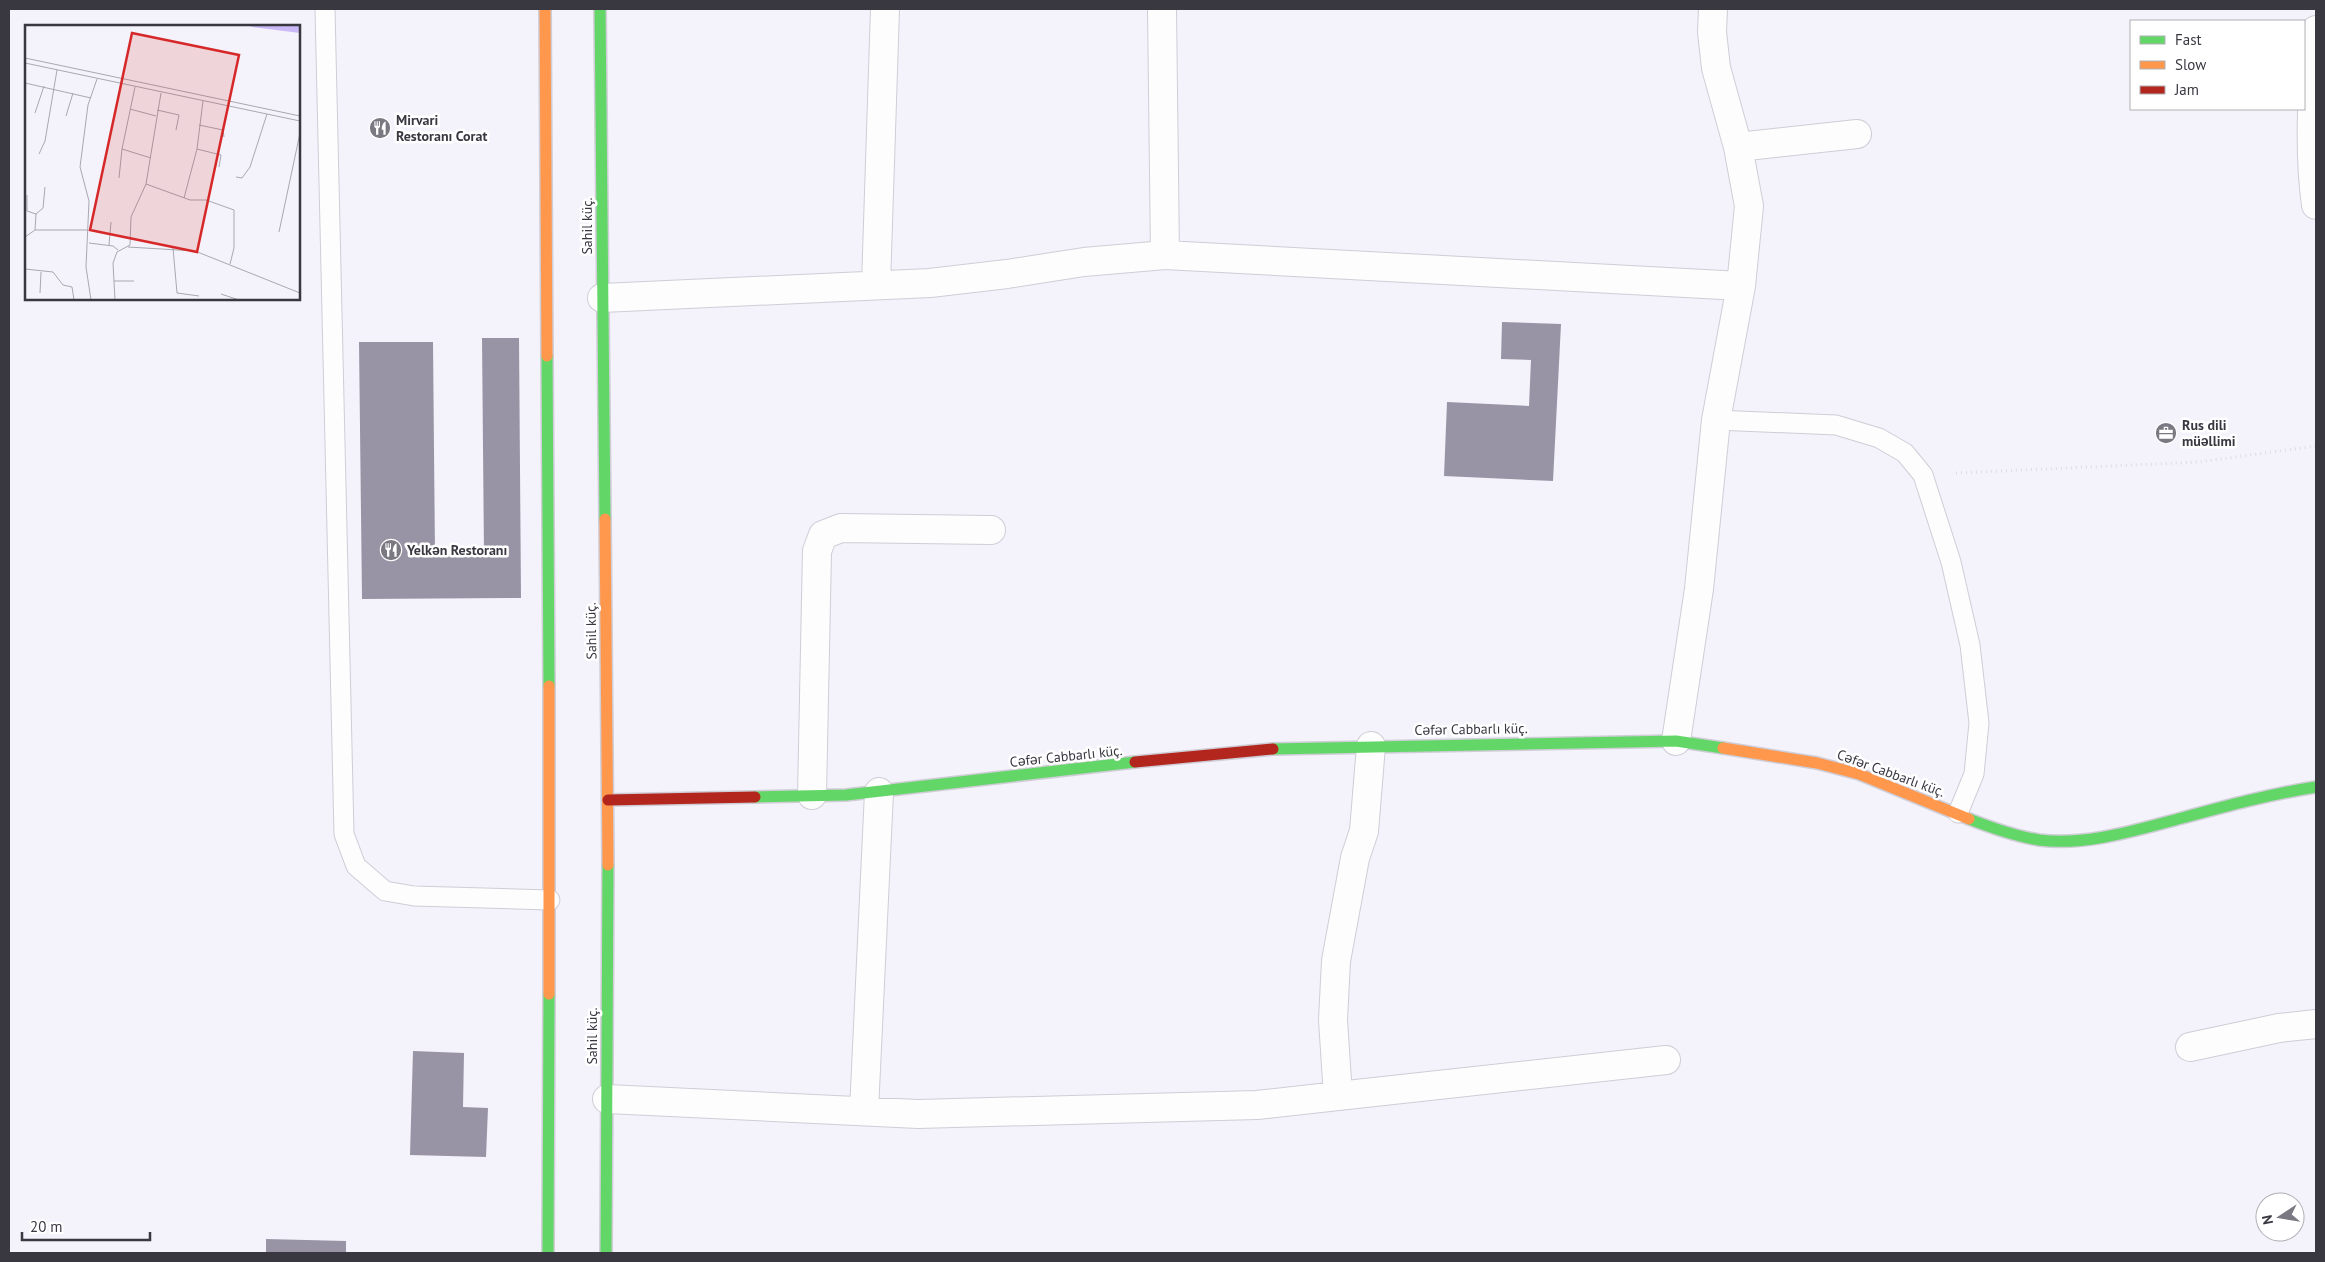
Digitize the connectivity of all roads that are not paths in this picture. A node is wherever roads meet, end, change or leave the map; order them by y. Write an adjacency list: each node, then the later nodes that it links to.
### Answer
1 (325, 9): 24 (lane)
2 (545, 9): 24 (main road)
3 (600, 9): 14 (main road, Sahil küç.)
4 (885, 9): 12 (street)
5 (1162, 9): 11 (street)
6 (1713, 9): 9 (street)
7 (2316, 30): 10 (street)
8 (1857, 134): 9 (street)
9 (1738, 147): 13 (street)
10 (2316, 205)
11 (1164, 255): 12 (street); 13 (street)
12 (876, 285): 14 (street)
13 (1741, 286): 15 (street)
14 (602, 298): 22 (main road, Sahil küç.)
15 (1716, 420): 17 (street); 23 (lane)
16 (991, 530): 21 (street)
17 (1676, 741): 18 (main road, Cəfər Cabbarlı küç.); 23 (main road, Cəfər Cabbarlı küç.)
18 (1371, 746): 20 (main road, Cəfər Cabbarlı küç.); 28 (street)
19 (2316, 787): 23 (main road, Cəfər Cabbarlı küç.)
20 (879, 792): 21 (main road, Cəfər Cabbarlı küç.); 30 (street)
21 (812, 795): 22 (main road, Cəfər Cabbarlı küç.)
22 (608, 800): 29 (main road, Sahil küç.)
23 (1958, 814)
24 (550, 900): 31 (main road)
25 (2316, 1024): 26 (street)
26 (2190, 1047)
27 (1666, 1060): 28 (street)
28 (1338, 1096): 30 (street)
29 (607, 1099): 30 (street); 32 (main road, Sahil küç.)
30 (864, 1111)
31 (548, 1253)
32 (606, 1253)

